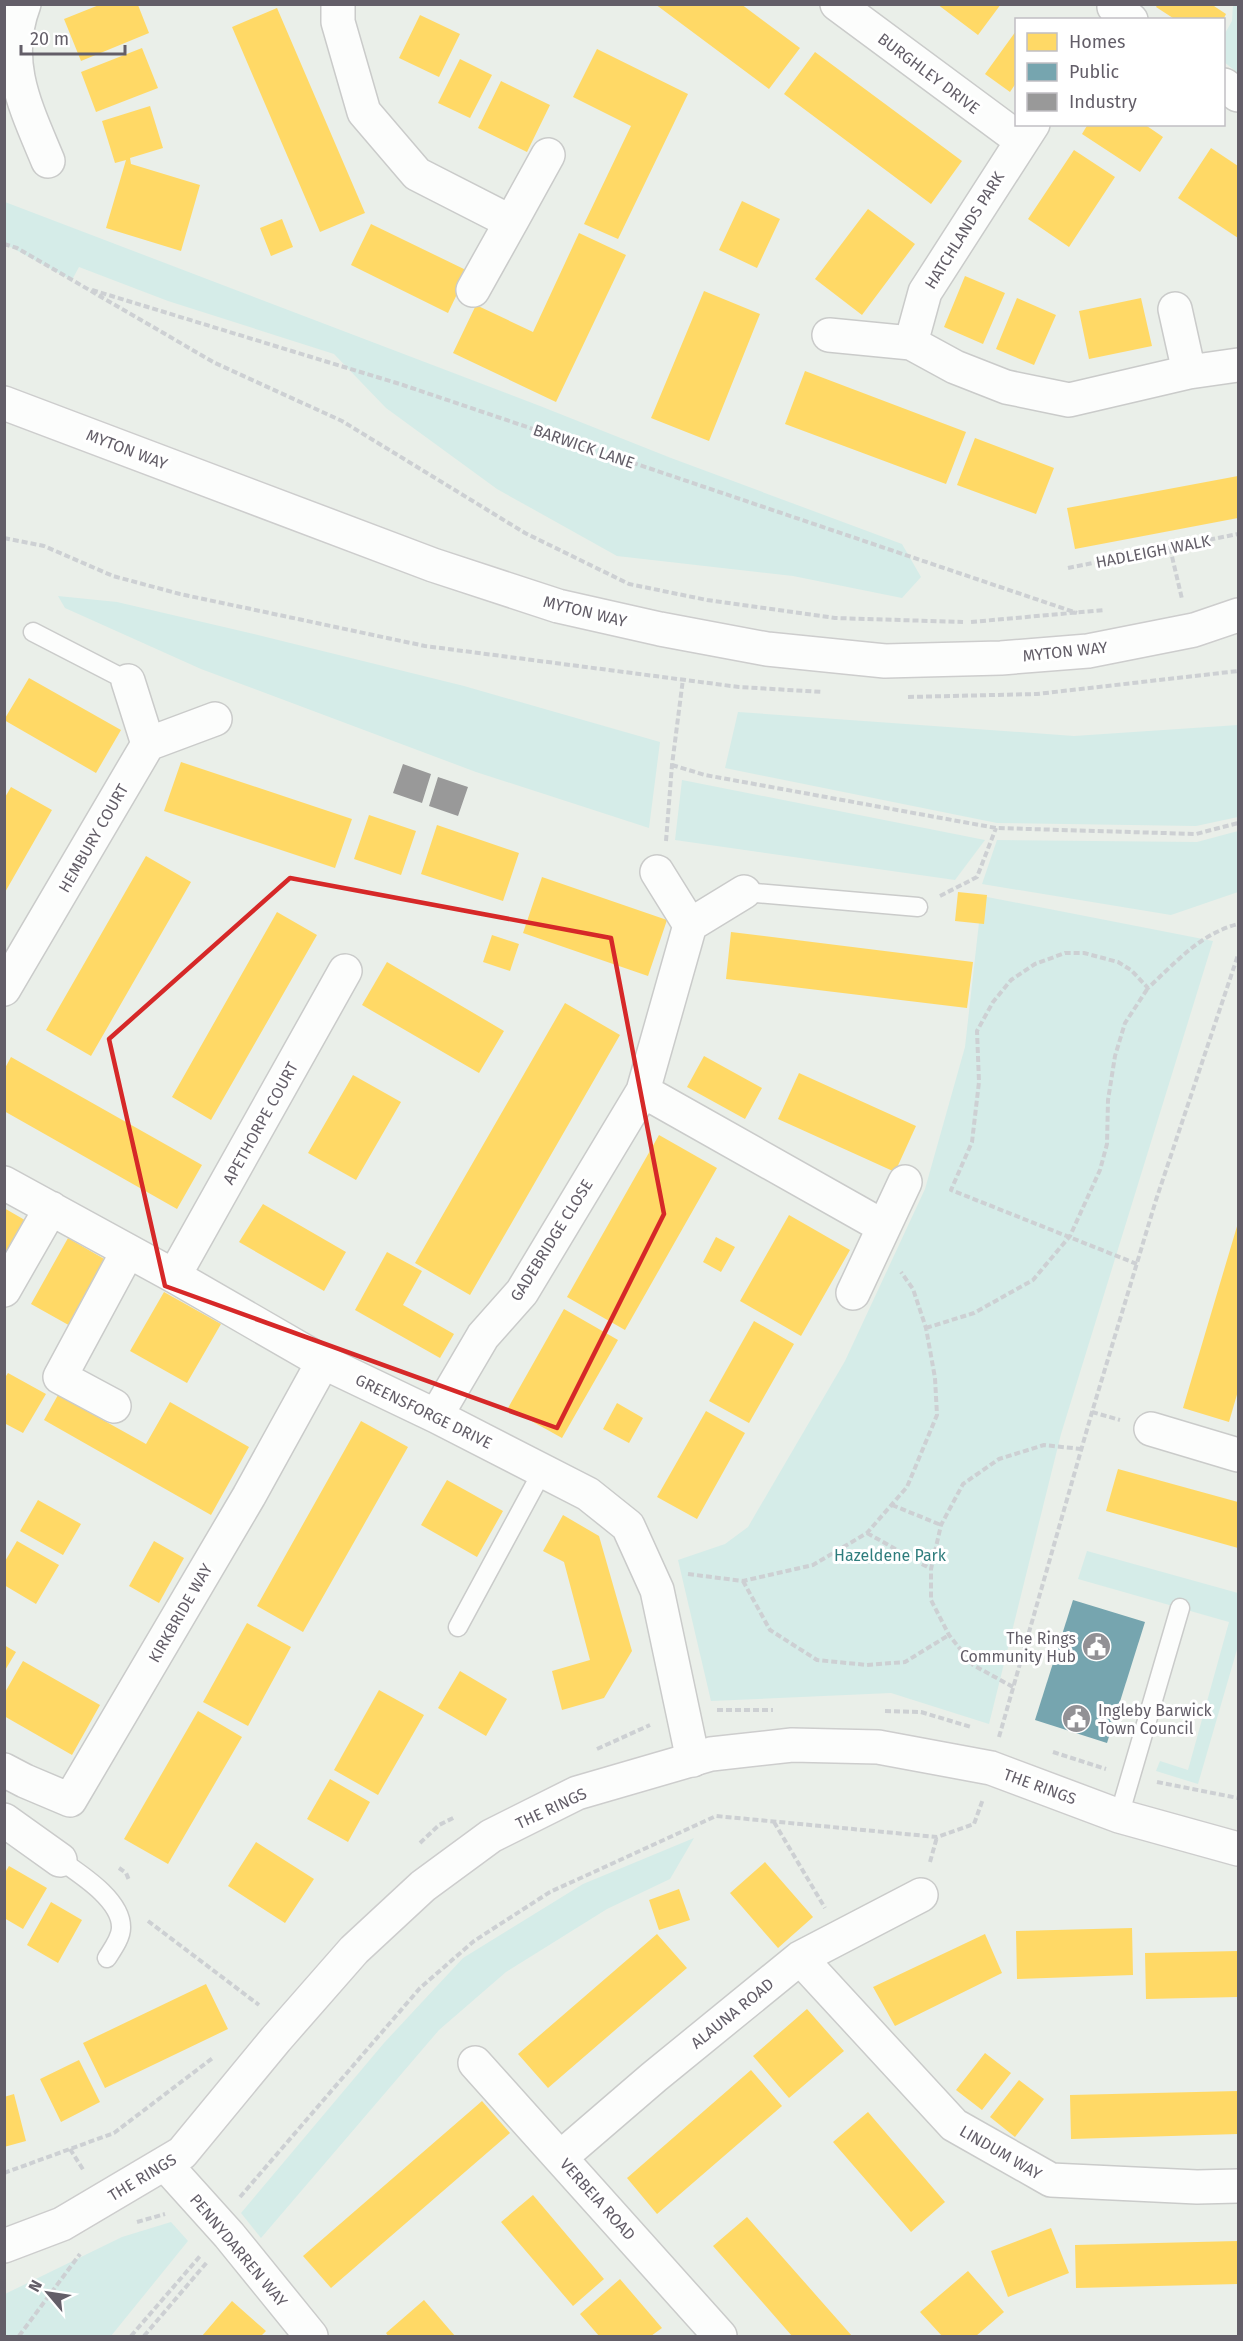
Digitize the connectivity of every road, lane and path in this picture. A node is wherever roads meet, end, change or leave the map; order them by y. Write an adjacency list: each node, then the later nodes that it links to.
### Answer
1 (24, 4): 6 (street)
2 (338, 4): 11 (street)
3 (837, 4): 7 (street, BURGHLEY DRIVE)
4 (1225, 86): 5 (street)
5 (1239, 95)
6 (13, 99): 10 (street)
7 (1015, 125)
8 (1027, 133): 17 (street, HATCHLANDS PARK)
9 (548, 155): 11 (street)
10 (48, 161)
11 (511, 222): 14 (street)
12 (4, 244): 13 (path)
13 (86, 288): 13 (path, BARWICK LANE)
14 (473, 290)
15 (1175, 309): 19 (street)
16 (829, 335): 17 (street)
17 (911, 343): 19 (street)
18 (1239, 365): 19 (street)
19 (1189, 372)
20 (4, 403): 26 (street, MYTON WAY)
21 (1239, 534): 22 (path, HADLEIGH WALK)
22 (1170, 548): 23 (path, HADLEIGH WALK); 24 (path)
23 (1068, 568)
24 (1182, 600)
25 (1239, 615): 26 (street, MYTON WAY)
26 (1194, 630): 28 (street, MYTON WAY)
27 (33, 632): 30 (lane)
28 (1239, 639)
29 (683, 679): 33 (path)
30 (128, 681): 32 (street)
31 (215, 719): 32 (street)
32 (148, 744): 44 (street, HEMBURY COURT)
33 (672, 765): 35 (path); 36 (path)
34 (1239, 823): 35 (path)
35 (996, 828): 38 (path)
36 (657, 872): 40 (street)
37 (744, 892): 38 (lane); 40 (street)
38 (918, 907)
39 (1239, 924): 43 (path)
40 (690, 926): 45 (street, GADEBRIDGE CLOSE)
41 (1239, 955): 52 (path)
42 (345, 971): 53 (street, APETHORPE COURT)
43 (1148, 988): 49 (path); 49 (path)
44 (4, 989)
45 (643, 1091): 50 (street); 59 (street, GADEBRIDGE CLOSE)
46 (905, 1182): 50 (street)
47 (4, 1183): 48 (street, GREENSFORGE DRIVE)
48 (51, 1208): 51 (street, GREENSFORGE DRIVE); 54 (street)
49 (1070, 1236): 52 (path); 56 (path)
50 (880, 1237): 55 (street); 56 (path)
51 (128, 1251): 53 (street, GREENSFORGE DRIVE); 58 (street)
52 (1137, 1264): 61 (path)
53 (174, 1276): 57 (street, GREENSFORGE DRIVE)
54 (4, 1290)
55 (853, 1293)
56 (926, 1328): 64 (path)
57 (323, 1362): 59 (street, GREENSFORGE DRIVE); 76 (street, KIRKBRIDE WAY)
58 (114, 1406)
59 (436, 1416): 63 (street, GREENSFORGE DRIVE)
60 (1150, 1429): 62 (street)
61 (1081, 1449): 65 (path); 73 (path)
62 (1239, 1455)
63 (543, 1470): 71 (lane); 74 (street, GREENSFORGE DRIVE)
64 (892, 1505): 65 (path); 66 (path)
65 (941, 1525): 67 (path)
66 (867, 1533): 67 (path); 69 (path)
67 (931, 1569): 72 (path)
68 (684, 1574): 69 (path)
69 (743, 1581): 72 (path)
70 (1180, 1608): 77 (lane)
71 (458, 1628)
72 (950, 1635): 73 (path)
73 (1012, 1688): 75 (path)
74 (693, 1760): 75 (street, THE RINGS); 92 (street, THE RINGS)
75 (991, 1768): 77 (street, THE RINGS); 79 (path)
76 (14, 1776): 78 (street)
77 (1119, 1816): 80 (street, THE RINGS)
78 (4, 1819): 81 (street)
79 (774, 1822): 86 (path); 95 (path)
80 (1239, 1849)
81 (60, 1860): 87 (lane)
82 (116, 1867): 83 (path)
83 (129, 1882)
84 (921, 1895): 86 (street, ALAUNA ROAD)
85 (143, 1918): 89 (path)
86 (842, 1937): 88 (street, ALAUNA ROAD)
87 (107, 1958)
88 (800, 1958): 91 (street, ALAUNA ROAD); 93 (street, LINDUM WAY)
89 (260, 2006)
90 (475, 2063): 91 (street, VERBEIA ROAD)
91 (561, 2157): 102 (street, VERBEIA ROAD)
92 (165, 2164): 95 (street, PENNYDARREN WAY); 96 (street, THE RINGS)
93 (1239, 2186)
94 (128, 2224): 95 (path)
95 (218, 2236): 99 (path); 100 (path); 101 (street, PENNYDARREN WAY)
96 (4, 2246)
97 (86, 2246): 98 (path)
98 (19, 2337)
99 (131, 2337)
100 (144, 2337)
101 (311, 2337)
102 (720, 2337)

